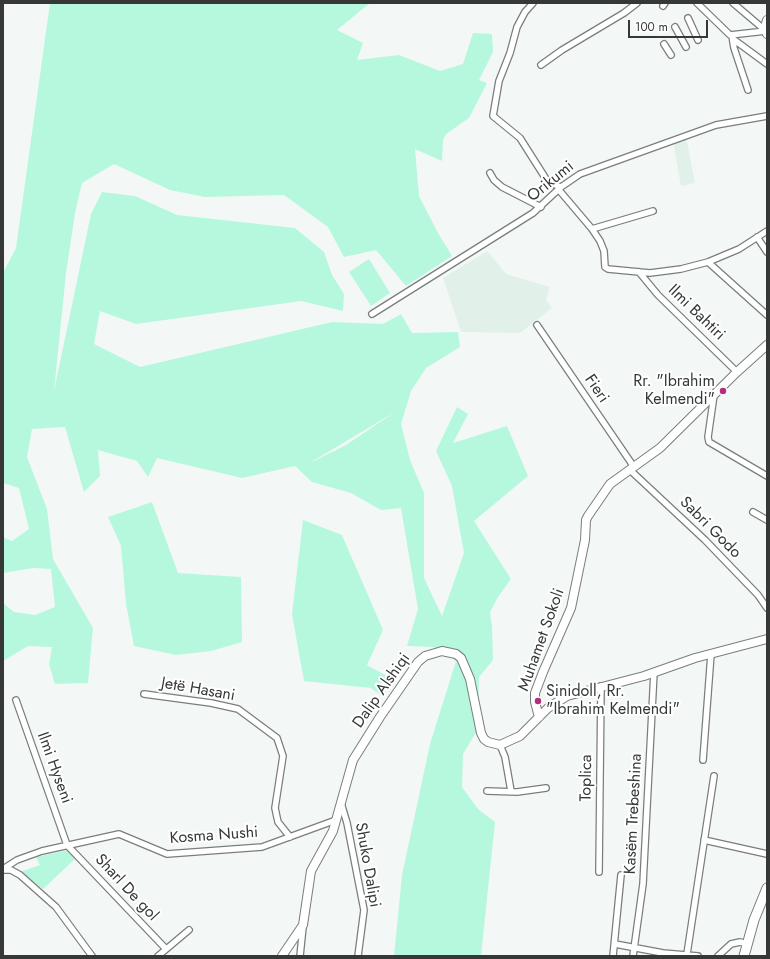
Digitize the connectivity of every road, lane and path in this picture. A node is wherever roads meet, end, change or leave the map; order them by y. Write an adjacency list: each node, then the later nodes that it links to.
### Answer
1 (533, 3): 19 (street)
2 (637, 3): 15 (street)
3 (697, 3): 9 (street)
4 (733, 3): 8 (street)
5 (688, 18): 10 (street)
6 (767, 20): 8 (street)
7 (675, 27): 12 (street)
8 (766, 33): 9 (street)
9 (733, 37): 14 (street); 16 (street)
10 (698, 40)
11 (664, 44): 13 (street)
12 (686, 47)
13 (671, 56)
14 (767, 64)
15 (541, 65)
16 (748, 90)
17 (767, 116): 19 (street, Orikumi)
18 (490, 173): 20 (street)
19 (560, 188): 20 (street, Orikumi); 22 (street)
20 (541, 207): 28 (street, Orikumi)
21 (653, 211): 22 (street)
22 (592, 229): 27 (street)
23 (767, 231): 24 (street)
24 (757, 237): 25 (street); 26 (street)
25 (767, 252)
26 (708, 262): 27 (street); 29 (street)
27 (639, 272): 32 (street, Ilmi Bahtiri)
28 (372, 314)
29 (767, 315)
30 (537, 325): 34 (street, Fieri)
31 (767, 345): 32 (street, Muhamet Sokoli)
32 (737, 372): 33 (street, Muhamet Sokoli)
33 (714, 394): 34 (street, Muhamet Sokoli); 35 (street)
34 (632, 469): 38 (street, Sabri Godo); 45 (street, Muhamet Sokoli)
35 (767, 476)
36 (753, 512): 37 (street)
37 (767, 520)
38 (767, 608)
39 (767, 639): 40 (street)
40 (711, 654): 41 (street); 47 (street)
41 (654, 672): 42 (street); 66 (street, Kasëm Trebeshina)
42 (601, 686): 45 (street); 59 (street, Toplica)
43 (144, 694): 54 (street, Jetë Hasani)
44 (16, 700): 56 (street, Ilmi Hyseni)
45 (539, 717): 46 (street)
46 (500, 745): 51 (street); 52 (street, Dalip Alshiqi)
47 (703, 760)
48 (714, 776): 55 (street)
49 (546, 788): 51 (street)
50 (487, 791): 51 (street)
51 (511, 792)
52 (341, 802): 53 (street, Dalip Alshiqi); 73 (street, Shuko Dalipi)
53 (336, 820): 54 (street, Kosma Nushi); 62 (street, Dalip Alshiqi)
54 (290, 837): 56 (street, Kosma Nushi)
55 (704, 840): 57 (street); 68 (street)
56 (68, 845): 58 (street, Kosma Nushi); 67 (street, Sharl De gol)
57 (767, 854)
58 (3, 869): 69 (street)
59 (599, 872)
60 (621, 875): 64 (street)
61 (767, 888): 65 (main road)
62 (303, 925): 71 (street, Dalip Alshiqi); 72 (street)
63 (189, 930): 67 (street)
64 (615, 944): 66 (street); 74 (street)
65 (747, 944): 77 (street); 78 (main road)
66 (634, 947): 68 (street); 75 (street, Kasëm Trebeshina)
67 (166, 949): 70 (street)
68 (687, 954): 76 (street)
69 (92, 956)
70 (158, 956)
71 (282, 956)
72 (300, 956)
73 (358, 956)
74 (613, 956)
75 (633, 956)
76 (698, 956)
77 (718, 956)
78 (744, 956)

